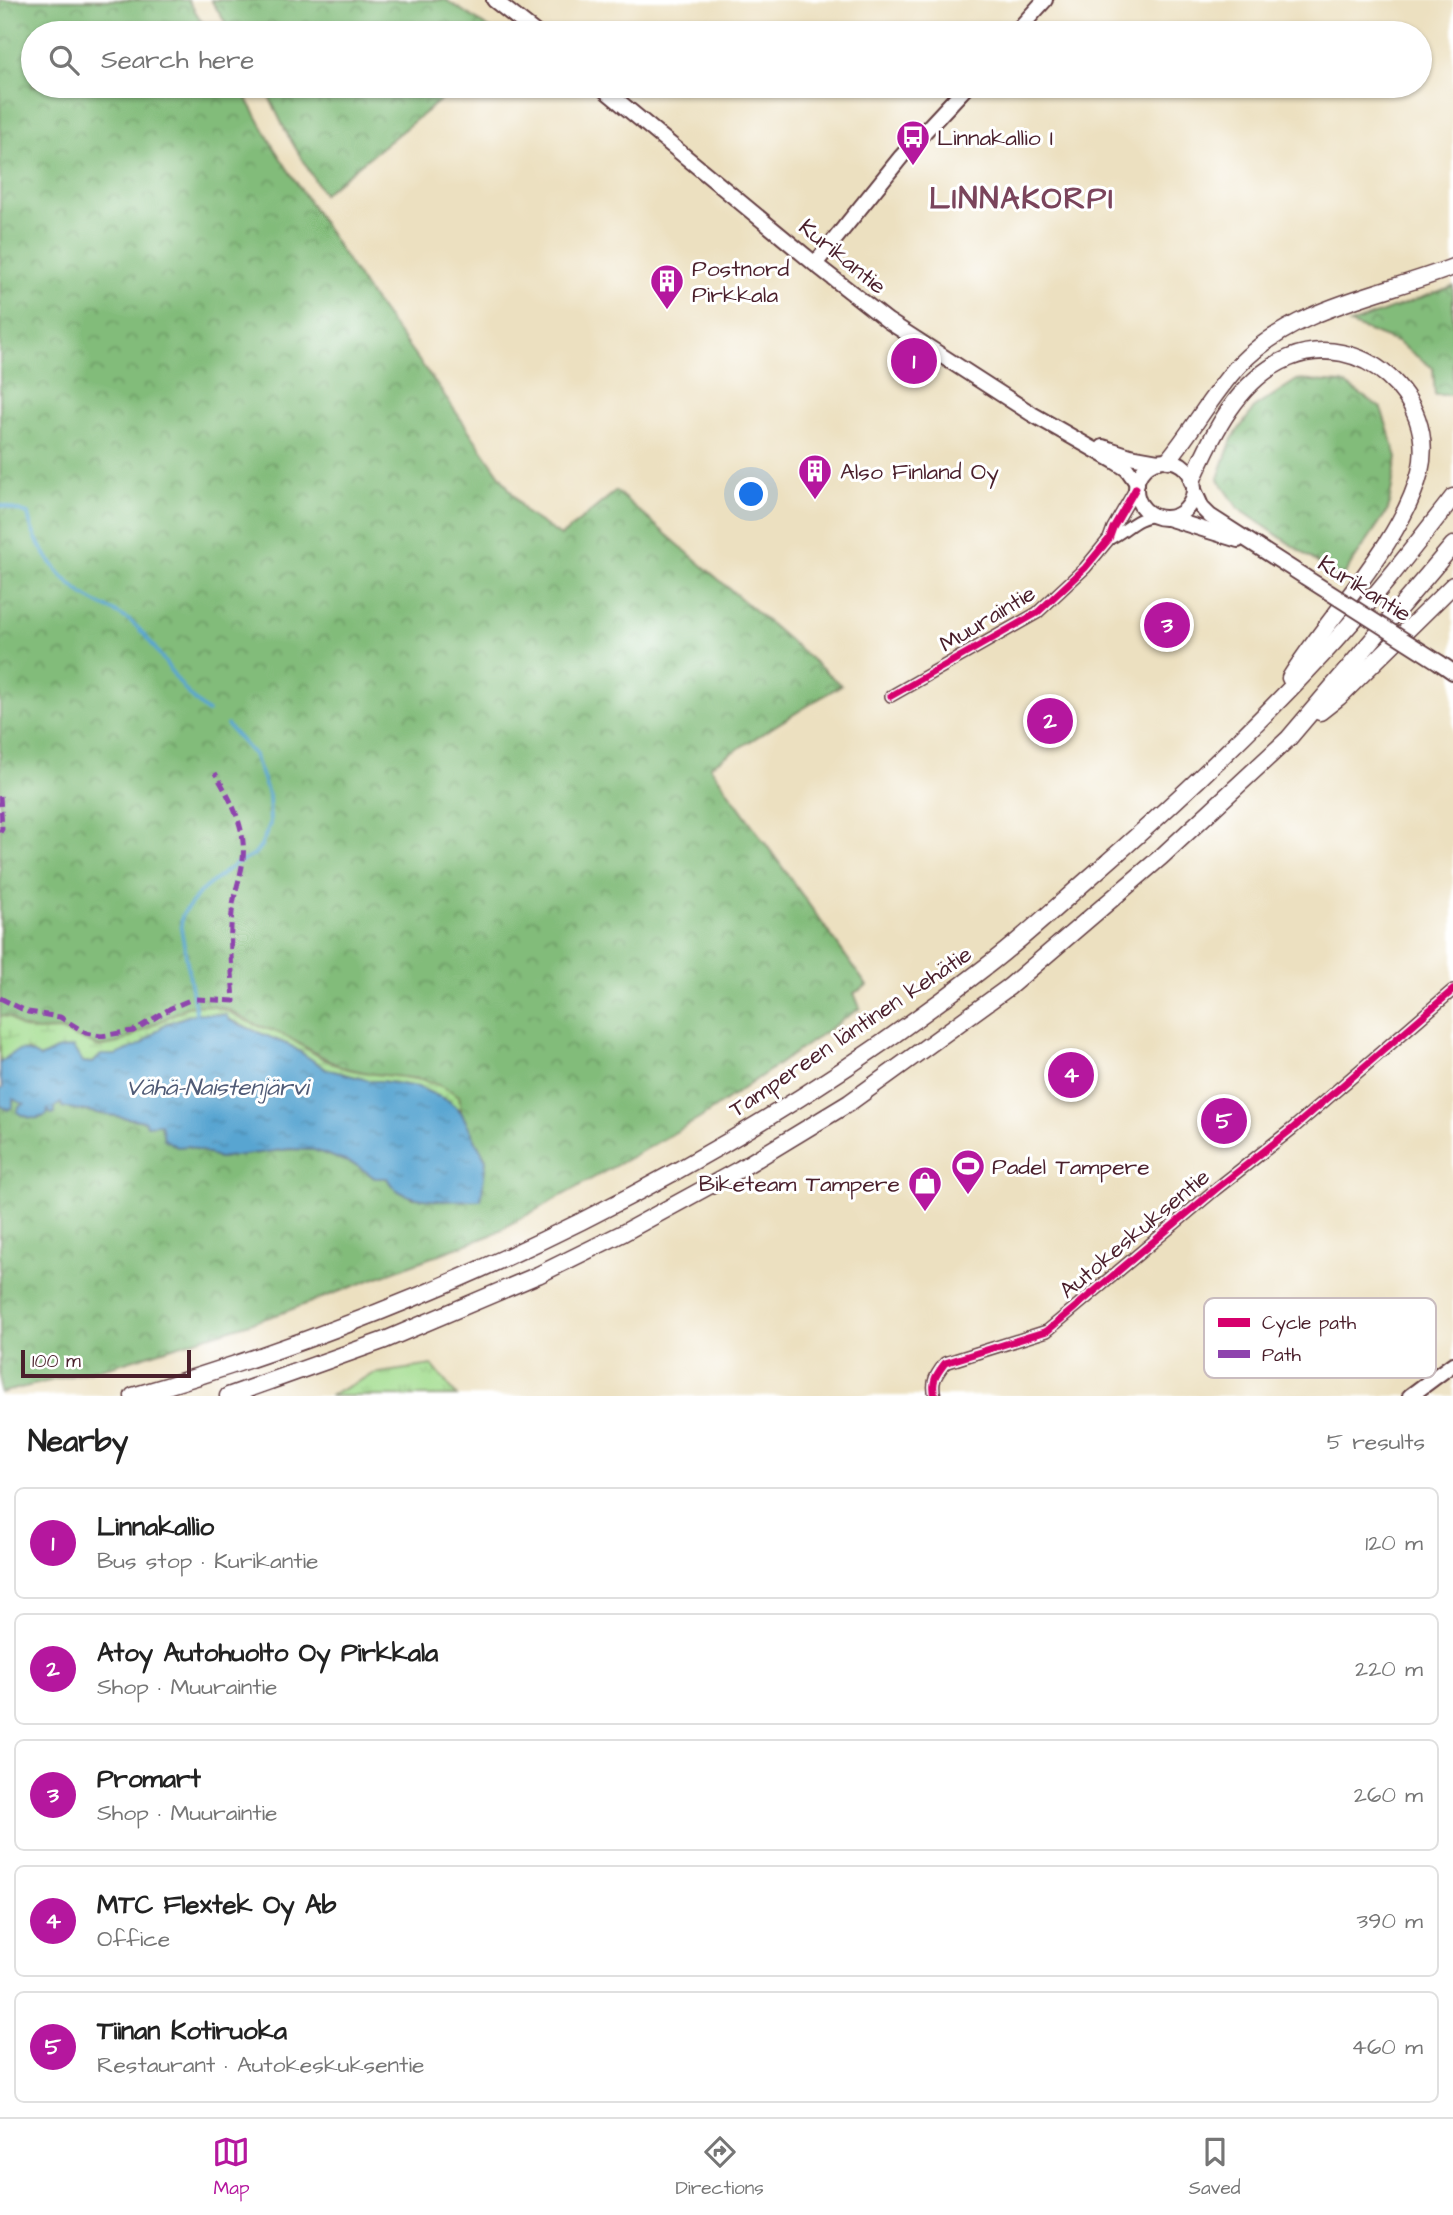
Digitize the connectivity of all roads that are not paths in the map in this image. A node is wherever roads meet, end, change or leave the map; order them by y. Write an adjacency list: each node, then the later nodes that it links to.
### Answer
1 (494, 0): 3 (main road)
2 (1045, 0): 4 (main road)
3 (521, 21)
4 (1026, 21)
5 (614, 98): 7 (main road, Kurikantie)
6 (956, 98): 7 (main road)
7 (815, 264): 9 (main road, Kurikantie)
8 (1453, 267): 10 (highway)
9 (1076, 438): 10 (main road, Kurikantie); 12 (main road, Kurikantie)
10 (1163, 461): 11 (main road); 12 (main road)
11 (1193, 485): 14 (main road); 16 (main road, Kurikantie); 21 (highway)
12 (1137, 486): 14 (main road); 15 (street, Muuraintie)
13 (1453, 497): 21 (highway, Tampereen läntinen kehätie)
14 (1162, 517): 15 (street, Muuraintie); 16 (main road, Kurikantie)
15 (1109, 539): 20 (street, Muuraintie)
16 (1251, 544): 19 (main road, Kurikantie, bridge)
17 (1453, 545): 22 (highway)
18 (1453, 585): 22 (highway)
19 (1453, 672)
20 (891, 696)
21 (1274, 703): 27 (highway, Tampereen läntinen kehätie)
22 (1289, 738): 28 (highway)
23 (1453, 990): 29 (street, Autokeskuksentie)
24 (1453, 1364): 25 (main road)
25 (1436, 1377)
26 (1434, 1378): 30 (main road)
27 (133, 1396)
28 (228, 1396)
29 (935, 1396)
30 (1410, 1396)

